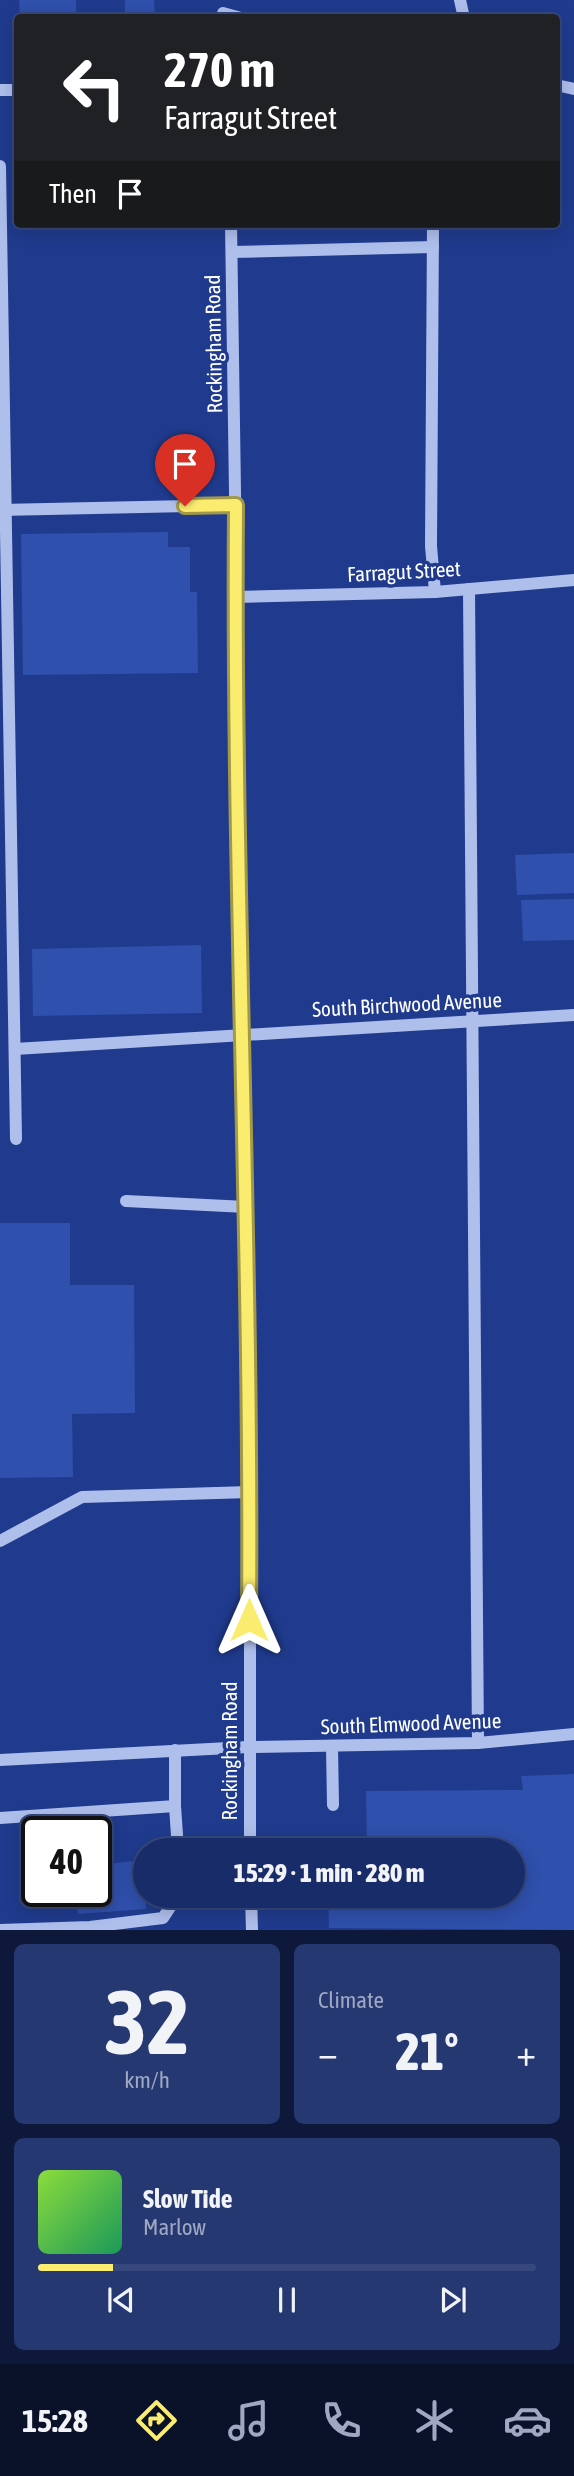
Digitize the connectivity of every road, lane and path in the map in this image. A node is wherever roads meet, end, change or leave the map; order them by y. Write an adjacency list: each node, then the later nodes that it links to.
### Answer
1 (0, 166): 7 (street)
2 (231, 228): 5 (street, Rockingham Road)
3 (433, 228): 4 (street)
4 (433, 247): 5 (street); 10 (street)
5 (232, 252): 6 (street, Rockingham Road)
6 (236, 505): 7 (street); 11 (street, Rockingham Road)
7 (3, 510): 15 (street)
8 (574, 580): 9 (street, Farragut Street)
9 (469, 589): 10 (street, Farragut Street); 13 (street)
10 (435, 592): 11 (street, Farragut Street)
11 (236, 597): 14 (street, Rockingham Road)
12 (574, 1015): 13 (street, South Birchwood Avenue)
13 (473, 1020): 14 (street, South Birchwood Avenue); 22 (street)
14 (242, 1034): 15 (street, South Birchwood Avenue); 18 (street, Rockingham Road)
15 (15, 1049): 16 (street)
16 (16, 1139)
17 (126, 1201): 18 (street)
18 (246, 1207): 19 (street, Rockingham Road)
19 (250, 1492): 20 (street); 23 (street, Rockingham Road)
20 (0, 1541)
21 (574, 1734): 22 (street, South Elmwood Avenue)
22 (478, 1743): 24 (street, South Elmwood Avenue)
23 (248, 1747): 24 (street, South Elmwood Avenue); 25 (street, South Elmwood Avenue); 31 (street, Rockingham Road)
24 (332, 1747): 27 (street)
25 (175, 1750): 26 (street, South Elmwood Avenue); 28 (street)
26 (0, 1760)
27 (333, 1805)
28 (175, 1806): 29 (street); 30 (street)
29 (0, 1818)
30 (177, 1838)
31 (250, 1838)
32 (170, 1908): 34 (street)
33 (251, 1908): 35 (street)
34 (0, 1930)
35 (252, 1930)

